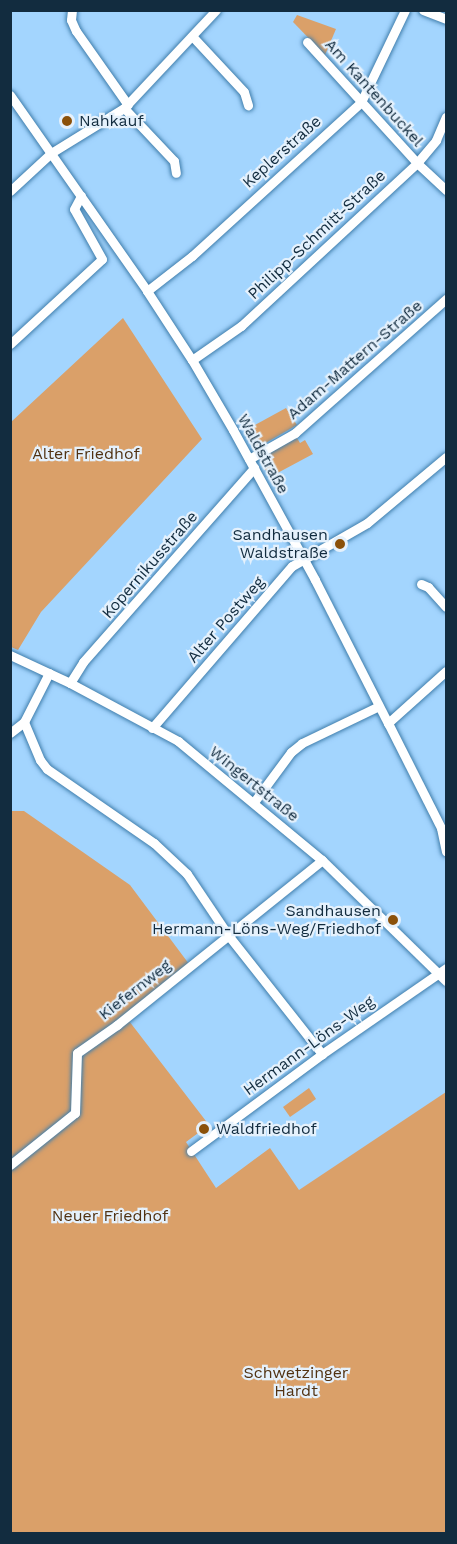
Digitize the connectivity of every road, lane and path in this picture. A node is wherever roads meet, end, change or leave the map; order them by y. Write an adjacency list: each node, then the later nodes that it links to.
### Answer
1 (72, 10): 11 (street)
2 (216, 10): 6 (street)
3 (405, 10): 9 (street, Keplerstraße)
4 (423, 10): 5 (street)
5 (447, 19)
6 (192, 36): 10 (street); 11 (street)
7 (307, 42): 9 (street, Am Kantenbuckel)
8 (10, 95): 13 (street, Waldstraße)
9 (361, 102): 14 (street, Am Kantenbuckel); 19 (street, Keplerstraße)
10 (248, 105)
11 (126, 106): 13 (street); 15 (street)
12 (447, 117): 14 (street, Philipp-Schmitt-Straße)
13 (51, 153): 17 (street); 18 (street, Waldstraße)
14 (417, 163): 16 (street, Am Kantenbuckel); 22 (street, Philipp-Schmitt-Straße)
15 (176, 173)
16 (447, 190)
17 (10, 191)
18 (81, 196): 19 (street, Waldstraße); 21 (street)
19 (147, 291): 22 (street, Waldstraße)
20 (447, 299): 24 (street, Adam-Mattern-Straße)
21 (10, 344)
22 (192, 360): 24 (street, Waldstraße)
23 (447, 457): 25 (street, Alter Postweg)
24 (251, 463): 25 (street, Waldstraße); 31 (street, Kopernikusstraße)
25 (303, 559): 32 (street, Waldstraße); 35 (street, Alter Postweg)
26 (421, 584): 27 (street)
27 (447, 608)
28 (10, 655): 30 (street, Wingertstraße)
29 (447, 671): 34 (street)
30 (49, 673): 31 (street, Wingertstraße); 33 (street)
31 (70, 683): 35 (street, Wingertstraße)
32 (379, 706): 34 (street, Waldstraße); 37 (street)
33 (24, 722): 36 (street); 41 (street)
34 (388, 723): 38 (street, Waldstraße)
35 (152, 728): 37 (street, Wingertstraße)
36 (10, 733)
37 (254, 802): 40 (street, Wingertstraße)
38 (444, 826): 39 (street, Waldstraße)
39 (447, 851)
40 (322, 860): 41 (street, Kiefernweg); 42 (street, Wingertstraße)
41 (228, 935): 44 (street); 46 (street, Kiefernweg)
42 (443, 971): 43 (street, Wingertstraße); 44 (street, Hermann-Löns-Weg)
43 (447, 981)
44 (322, 1054): 45 (street, Hermann-Löns-Weg)
45 (191, 1151)
46 (10, 1165)

